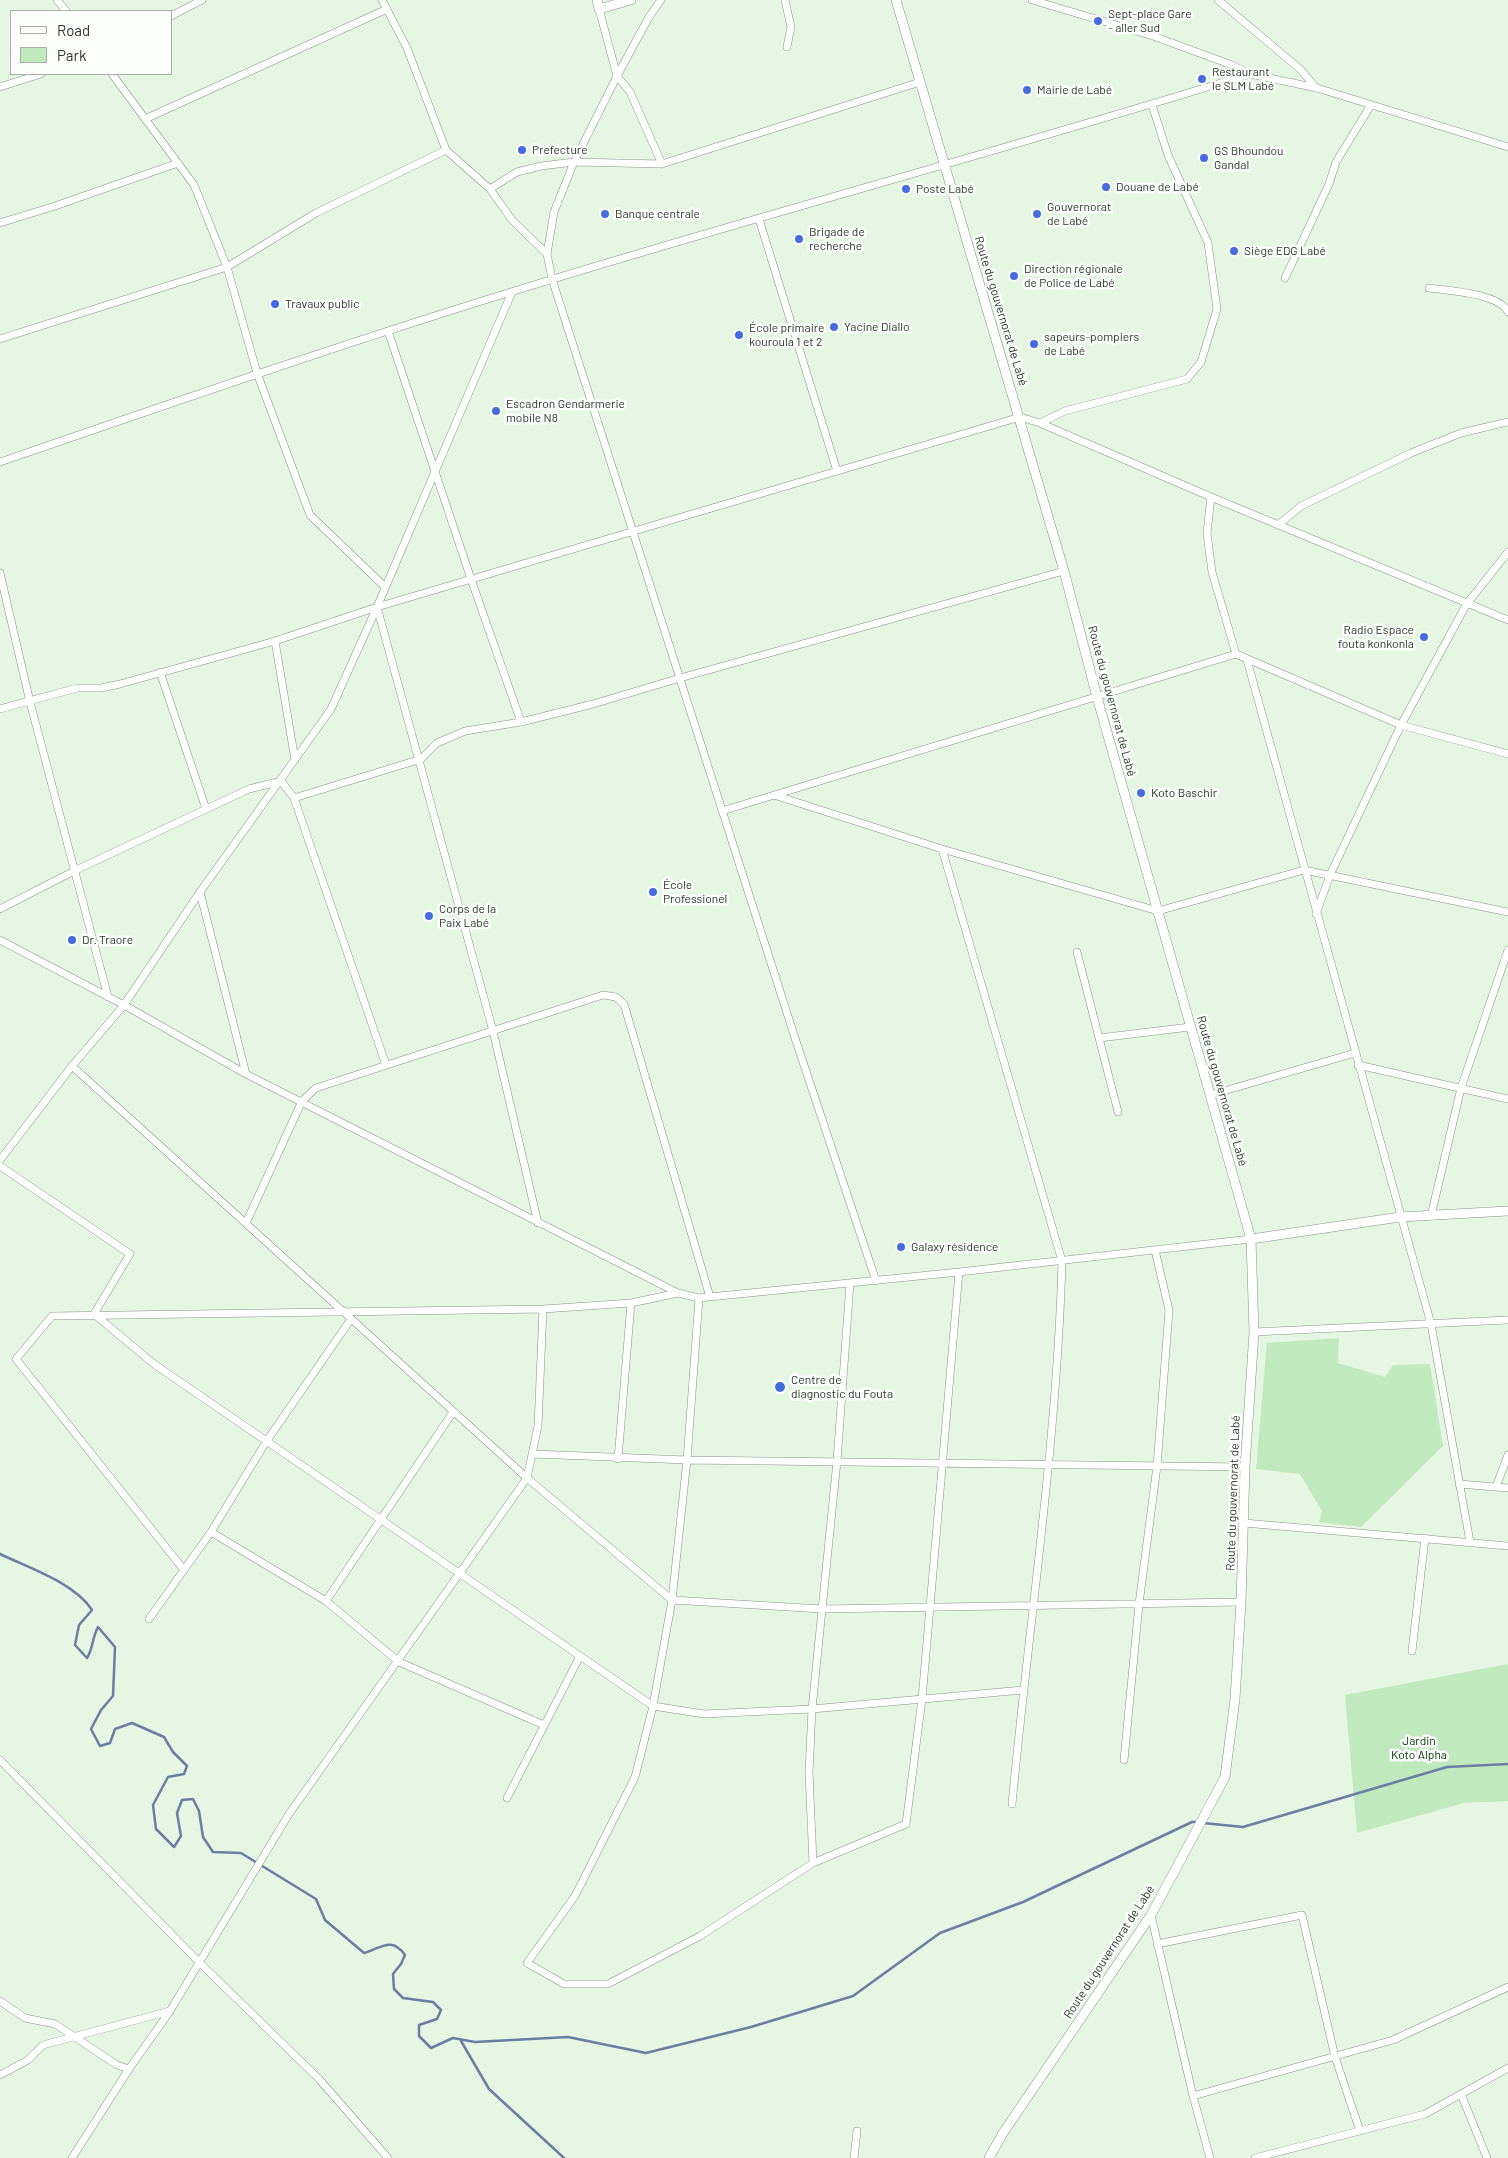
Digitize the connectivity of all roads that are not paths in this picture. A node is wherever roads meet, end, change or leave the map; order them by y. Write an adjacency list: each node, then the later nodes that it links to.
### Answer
1 (57, 0): 12 (street)
2 (202, 0): 13 (street)
3 (382, 0): 11 (street)
4 (631, 0): 10 (street)
5 (661, 0): 18 (street)
6 (786, 0): 14 (street)
7 (896, 0): 19 (street, Route du gouvernorat de Labé)
8 (1032, 0): 15 (street)
9 (1218, 0): 21 (street)
10 (598, 4): 18 (street)
11 (386, 9): 24 (street); 26 (street)
12 (65, 10)
13 (172, 15)
14 (787, 47)
15 (1250, 74): 21 (street); 22 (street)
16 (37, 75): 20 (street)
17 (113, 75): 24 (street)
18 (617, 76): 27 (street); 29 (street)
19 (920, 82): 29 (street); 30 (street, Route du gouvernorat de Labé)
20 (0, 87)
21 (1317, 88): 23 (street)
22 (1152, 104): 30 (street); 46 (street)
23 (1371, 105): 25 (street); 36 (street)
24 (145, 118): 28 (street)
25 (1508, 147)
26 (446, 150): 31 (street); 35 (street)
27 (574, 162): 29 (street); 31 (street); 34 (street)
28 (178, 163): 33 (street); 35 (street)
29 (662, 164)
30 (944, 166): 32 (street); 44 (street, Route du gouvernorat de Labé)
31 (490, 189): 34 (street)
32 (759, 219): 37 (street); 49 (street)
33 (0, 223)
34 (547, 254): 37 (street)
35 (227, 267): 42 (street); 43 (street)
36 (1284, 278)
37 (552, 279): 39 (street); 52 (street)
38 (1428, 288): 40 (street)
39 (512, 292): 41 (street); 48 (street)
40 (1508, 312)
41 (388, 332): 43 (street); 48 (street)
42 (0, 339)
43 (256, 373): 47 (street); 57 (street)
44 (1020, 417): 46 (street); 49 (street); 54 (street, Route du gouvernorat de Labé)
45 (1508, 422): 51 (street)
46 (1040, 423): 50 (street)
47 (0, 462)
48 (434, 470): 56 (street); 57 (street)
49 (837, 471): 52 (street)
50 (1212, 497): 51 (street); 62 (street)
51 (1278, 525): 58 (street)
52 (633, 531): 56 (street); 65 (street)
53 (1508, 552): 58 (street)
54 (1064, 571): 65 (street); 66 (street, Route du gouvernorat de Labé)
55 (0, 573): 67 (street)
56 (470, 579): 59 (street); 69 (street)
57 (385, 587): 59 (street)
58 (1466, 605): 60 (street); 70 (street)
59 (377, 607): 61 (street); 72 (street); 73 (street)
60 (1508, 620)
61 (275, 642): 64 (street); 73 (street)
62 (1236, 654): 63 (street); 66 (street)
63 (1247, 660): 70 (street); 81 (street)
64 (160, 672): 67 (street); 77 (street)
65 (680, 678): 69 (street); 78 (street)
66 (1097, 697): 75 (street); 85 (street, Route du gouvernorat de Labé)
67 (30, 702): 68 (street); 80 (street)
68 (0, 709)
69 (521, 722): 72 (street)
70 (1402, 725): 71 (street); 82 (street)
71 (1508, 754)
72 (420, 759): 76 (street); 94 (street)
73 (295, 760): 74 (street)
74 (281, 781): 76 (street); 77 (street); 83 (street)
75 (774, 795): 78 (street); 79 (street)
76 (294, 798): 97 (street)
77 (206, 809): 80 (street)
78 (722, 811): 117 (street)
79 (942, 849): 85 (street); 115 (street)
80 (76, 870): 84 (street); 91 (street)
81 (1304, 870): 82 (street); 85 (street); 87 (street)
82 (1330, 874): 86 (street); 87 (street)
83 (200, 892): 92 (street); 100 (street)
84 (0, 909)
85 (1158, 911): 93 (street, Route du gouvernorat de Labé)
86 (1508, 912)
87 (1316, 915): 96 (street)
88 (0, 940): 91 (street)
89 (1508, 950): 101 (street)
90 (1077, 952): 95 (street)
91 (108, 996): 92 (street)
92 (124, 1005): 99 (street); 100 (street)
93 (1190, 1027): 95 (street); 102 (street, Route du gouvernorat de Labé)
94 (493, 1030): 97 (street); 112 (street); 120 (street)
95 (1099, 1038): 105 (street)
96 (1355, 1053): 98 (street); 102 (street)
97 (386, 1065): 104 (street)
98 (1358, 1065): 101 (street); 110 (street)
99 (72, 1066): 106 (street); 111 (street)
100 (246, 1074): 104 (street)
101 (1461, 1088): 103 (street); 109 (street)
102 (1210, 1095): 113 (street, Route du gouvernorat de Labé)
103 (1508, 1099)
104 (302, 1101): 111 (street); 112 (street)
105 (1118, 1112)
106 (0, 1160)
107 (0, 1166): 125 (street)
108 (1508, 1211): 109 (street)
109 (1431, 1216): 110 (street)
110 (1400, 1217): 113 (street); 128 (street)
111 (246, 1223): 124 (street)
112 (538, 1223): 119 (street)
113 (1252, 1238): 114 (street); 129 (street, Route du gouvernorat de Labé)
114 (1154, 1250): 115 (street); 139 (street)
115 (1062, 1261): 116 (street); 138 (street)
116 (959, 1272): 117 (street); 137 (street)
117 (876, 1281): 118 (street)
118 (850, 1283): 120 (street); 136 (street)
119 (678, 1293): 121 (street); 122 (street)
120 (710, 1297): 121 (street)
121 (699, 1298): 135 (street)
122 (631, 1303): 123 (street); 134 (street)
123 (543, 1309): 124 (street); 132 (street)
124 (345, 1313): 125 (street); 126 (street)
125 (94, 1314): 131 (street); 151 (street)
126 (351, 1319): 130 (street); 131 (street)
127 (1508, 1320): 128 (street)
128 (1431, 1324): 129 (street); 142 (street)
129 (1254, 1332): 140 (street, Route du gouvernorat de Labé)
130 (453, 1412): 141 (street); 145 (street)
131 (266, 1442): 145 (street); 147 (street)
132 (533, 1454): 134 (street); 141 (street)
133 (1508, 1455): 143 (street)
134 (618, 1459): 135 (street)
135 (687, 1460): 136 (street); 153 (street)
136 (837, 1462): 137 (street); 159 (street)
137 (943, 1463): 138 (street); 158 (street)
138 (1049, 1465): 139 (street); 157 (street)
139 (1158, 1466): 140 (street); 156 (street)
140 (1245, 1467): 146 (street, Route du gouvernorat de Labé)
141 (527, 1478): 152 (street); 153 (street)
142 (1459, 1484): 143 (street); 149 (street)
143 (1496, 1487): 144 (street)
144 (1508, 1488)
145 (381, 1520): 152 (street); 154 (street)
146 (1244, 1523): 148 (street); 155 (street, Route du gouvernorat de Labé)
147 (211, 1532): 151 (street); 154 (street)
148 (1425, 1538): 149 (street); 161 (street)
149 (1470, 1542): 150 (street)
150 (1508, 1546)
151 (184, 1570): 160 (street)
152 (460, 1572): 162 (street); 163 (street)
153 (672, 1600): 159 (street); 166 (street)
154 (326, 1601): 163 (street)
155 (1241, 1602): 156 (street); 174 (street, Route du gouvernorat de Labé)
156 (1138, 1604): 157 (street); 170 (street)
157 (1033, 1606): 158 (street); 164 (street)
158 (930, 1607): 159 (street); 165 (street)
159 (822, 1609): 167 (street)
160 (150, 1620)
161 (1412, 1652)
162 (580, 1656): 166 (street); 168 (street)
163 (399, 1662): 168 (street); 176 (street)
164 (1023, 1690): 165 (street); 172 (street)
165 (922, 1699): 167 (street); 173 (street)
166 (653, 1706): 167 (street); 173 (street)
167 (812, 1708): 173 (street)
168 (544, 1725): 171 (street)
169 (0, 1760): 176 (street)
170 (1124, 1760)
171 (507, 1798)
172 (1012, 1804)
173 (813, 1863)
174 (1152, 1915): 175 (street); 192 (street, Route du gouvernorat de Labé)
175 (1157, 1944): 181 (street); 186 (street)
176 (199, 1962): 179 (street); 190 (street)
177 (1508, 1987): 181 (street)
178 (0, 2001): 180 (street)
179 (170, 2011): 180 (street); 183 (street)
180 (74, 2037): 183 (street); 184 (street)
181 (1335, 2057): 186 (street); 188 (street)
182 (1508, 2068): 185 (street)
183 (129, 2069): 189 (street)
184 (0, 2075)
185 (1461, 2094): 188 (street); 195 (street)
186 (1193, 2096): 193 (street)
187 (858, 2131): 191 (street)
188 (1360, 2131): 194 (street)
189 (72, 2158)
190 (388, 2158)
191 (854, 2158)
192 (989, 2158)
193 (1210, 2158)
194 (1255, 2158)
195 (1487, 2158)

